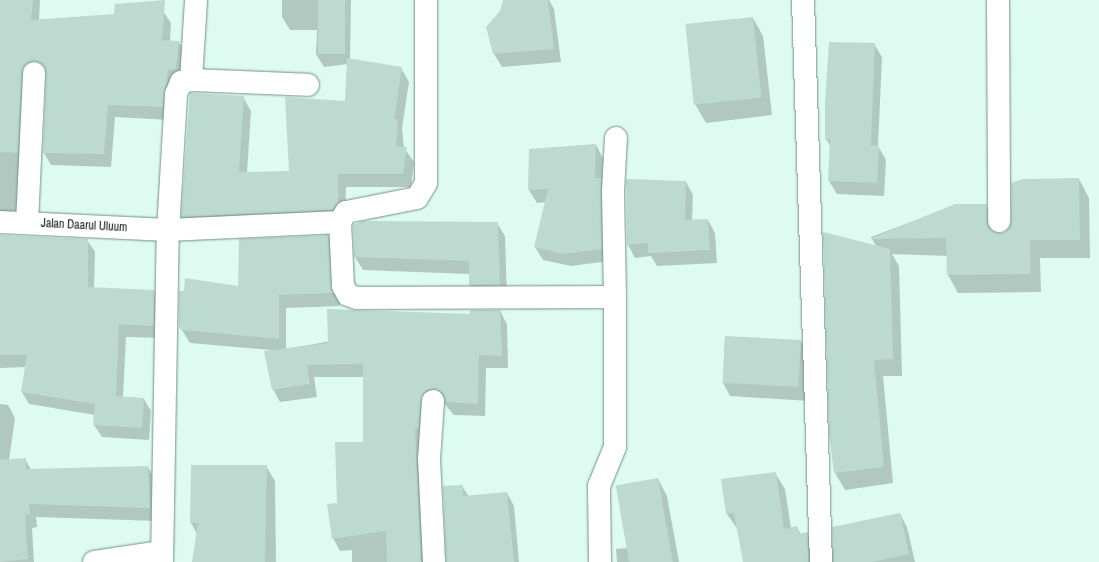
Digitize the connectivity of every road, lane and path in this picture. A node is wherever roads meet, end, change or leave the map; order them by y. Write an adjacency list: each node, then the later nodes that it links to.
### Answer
1 (196, 0): 6 (street)
2 (426, 0): 11 (street)
3 (803, 0): 20 (street)
4 (998, 0): 9 (street)
5 (34, 73): 12 (street)
6 (191, 80): 7 (street); 13 (street)
7 (308, 85)
8 (616, 138): 14 (street)
9 (999, 221)
10 (0, 222): 12 (street, Jalan Daarul Uluum)
11 (340, 222): 13 (street, Jalan Daarul Uluum); 14 (street)
12 (27, 223): 13 (street, Jalan Daarul Uluum)
13 (168, 230): 16 (street)
14 (616, 297): 19 (street)
15 (433, 401): 18 (street)
16 (161, 557): 17 (street)
17 (94, 562)
18 (434, 562)
19 (600, 562)
20 (821, 562)

